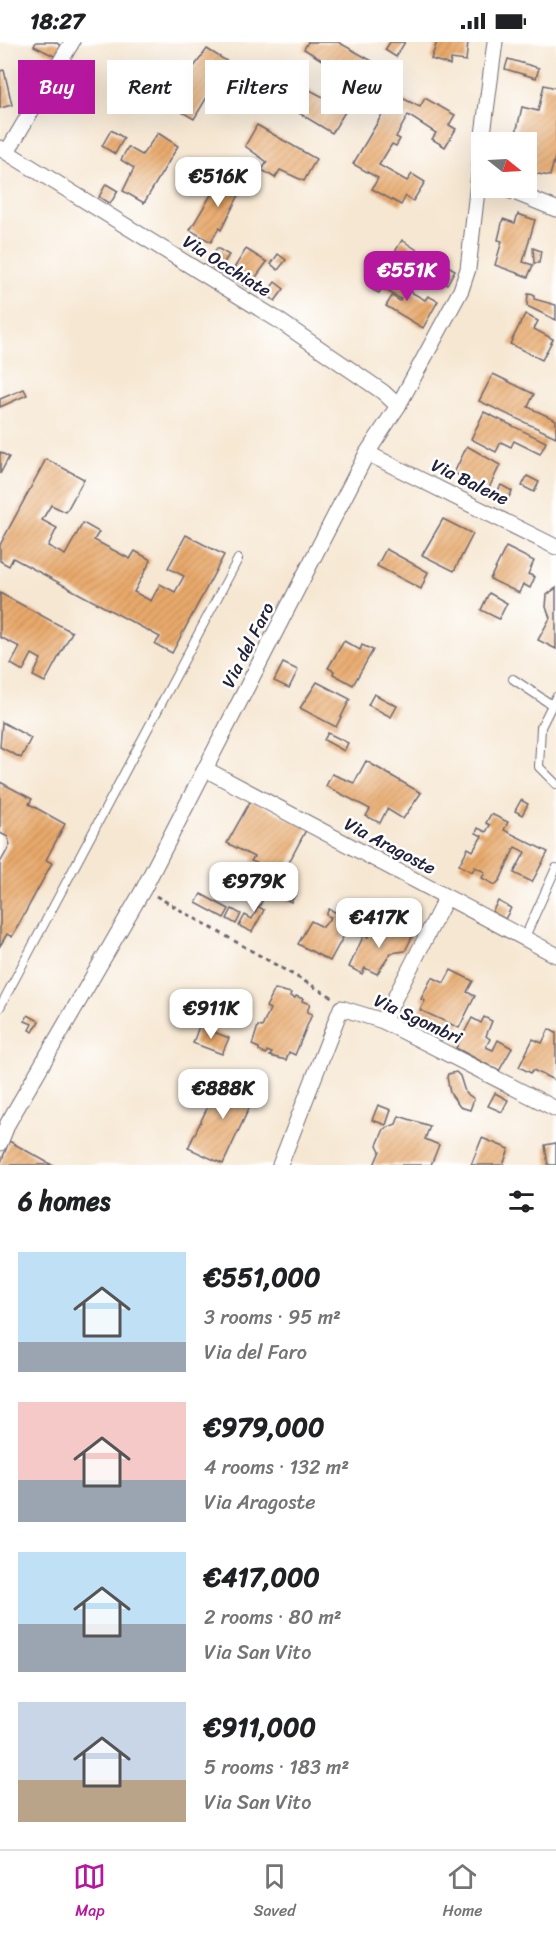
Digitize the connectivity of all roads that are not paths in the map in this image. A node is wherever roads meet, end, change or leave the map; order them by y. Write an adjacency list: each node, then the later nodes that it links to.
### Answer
1 (72, 42): 4 (street)
2 (495, 42): 3 (street)
3 (483, 132)
4 (3, 150): 8 (street, Via Occhiate)
5 (477, 198): 8 (street, Via del Faro)
6 (529, 198): 7 (street)
7 (556, 209)
8 (398, 405): 9 (street, Via del Faro)
9 (367, 453): 10 (street, Via Balene); 14 (street, Via del Faro)
10 (556, 547)
11 (238, 559): 20 (lane)
12 (513, 679): 13 (lane)
13 (554, 701): 15 (lane)
14 (207, 770): 17 (street, Via Aragoste); 23 (street, Via del Faro)
15 (556, 784)
16 (556, 868): 18 (lane)
17 (446, 898): 18 (street, Via Aragoste); 21 (street)
18 (524, 939): 19 (street, Via Aragoste)
19 (556, 955)
20 (0, 1007)
21 (383, 1021): 22 (street, Via Sgombri); 24 (street, Via Sgombri)
22 (556, 1109)
23 (0, 1143)
24 (280, 1165)

